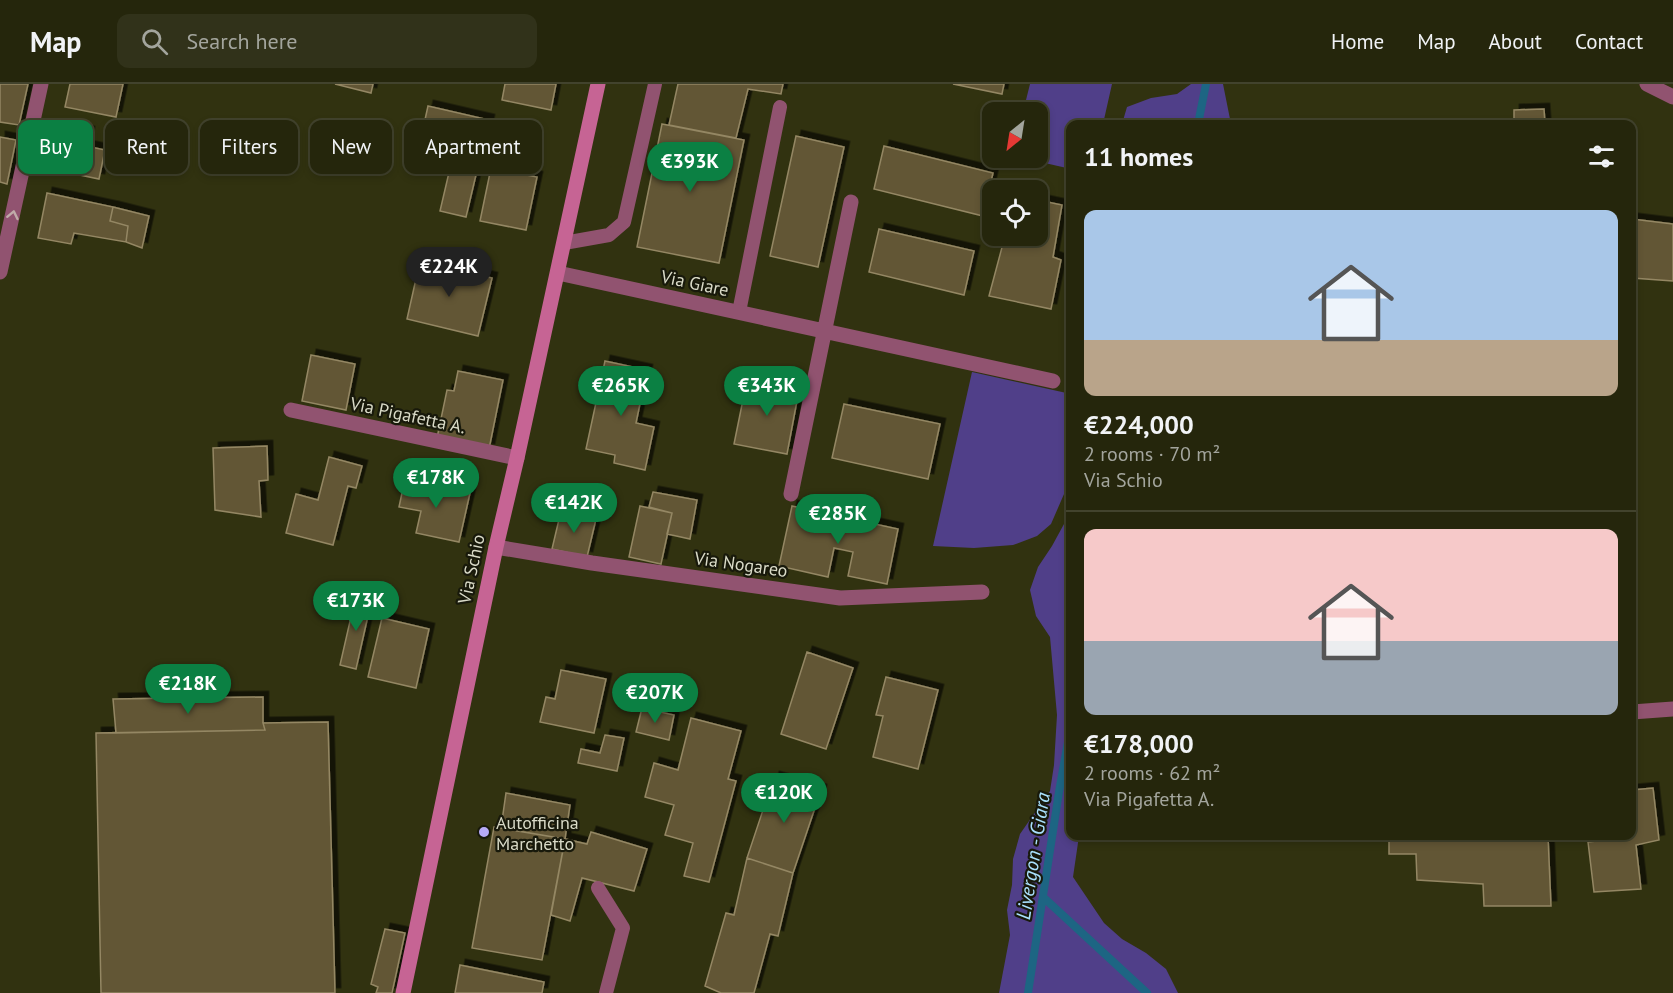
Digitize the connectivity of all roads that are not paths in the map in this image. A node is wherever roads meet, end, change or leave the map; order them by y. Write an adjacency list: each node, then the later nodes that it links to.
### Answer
1 (42, 84): 9 (street, one-way to 1)
2 (598, 84): 8 (street, Via Schio)
3 (655, 84): 8 (lane)
4 (1647, 84): 5 (street)
5 (1673, 97)
6 (780, 107): 11 (lane)
7 (851, 202): 12 (street)
8 (564, 243): 10 (street, Via Schio)
9 (0, 272)
10 (558, 273): 11 (street, Via Giare); 15 (street, Via Schio)
11 (739, 312): 12 (street, Via Giare)
12 (825, 332): 13 (street, Via Giare); 16 (street)
13 (1053, 381)
14 (291, 410): 15 (street, Via Pigafetta A.)
15 (517, 458): 17 (street, Via Schio)
16 (791, 494)
17 (496, 547): 18 (street, Via Nogareo); 22 (street, Via Schio)
18 (982, 592)
19 (1673, 709): 20 (street)
20 (1636, 712)
21 (598, 888): 23 (lane)
22 (403, 993)
23 (606, 993)

